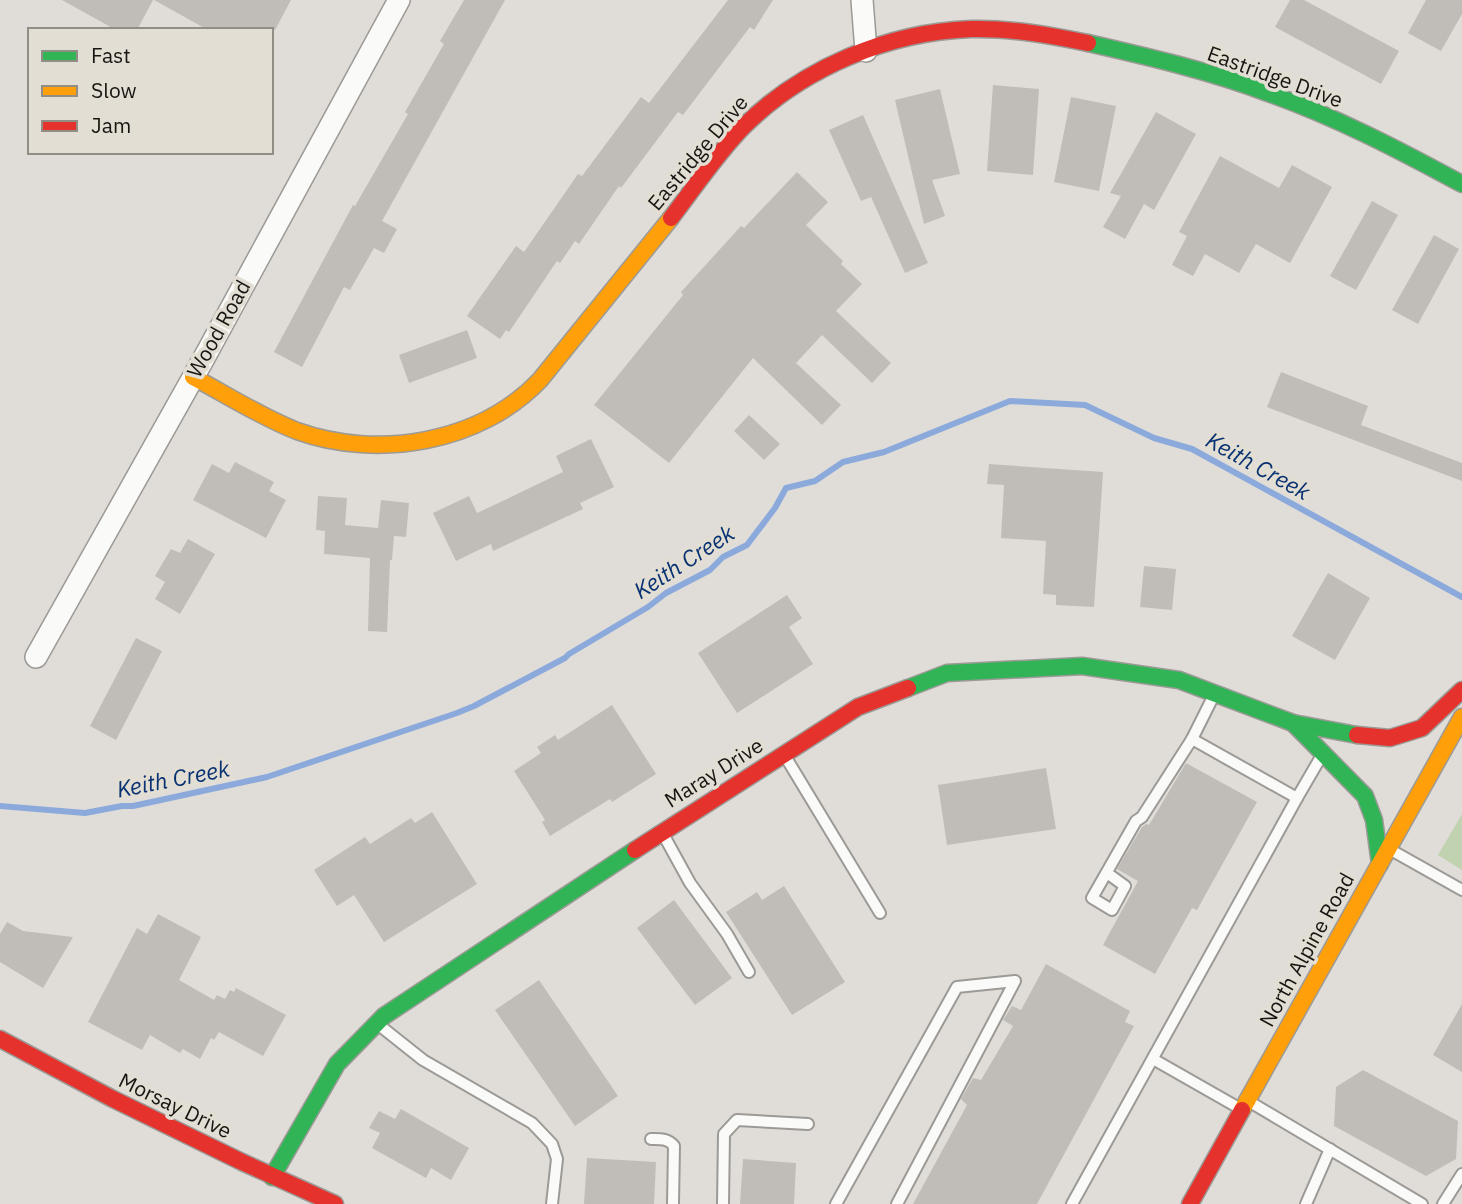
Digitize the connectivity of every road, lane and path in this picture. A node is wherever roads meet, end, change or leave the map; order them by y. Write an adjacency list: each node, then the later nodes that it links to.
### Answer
1 (399, 0): 5 (street, Wood Road)
2 (862, 0): 3 (street)
3 (866, 51): 4 (street, Eastridge Drive); 5 (street, Eastridge Drive)
4 (1462, 184)
5 (193, 377): 6 (street, Wood Road)
6 (36, 656)
7 (1462, 690): 10 (street)
8 (1215, 693): 10 (street, Maray Drive); 11 (lane); 13 (street, Maray Drive)
9 (1462, 717): 16 (street, North Alpine Road)
10 (1293, 723): 12 (street)
11 (1192, 739): 14 (lane); 18 (lane)
12 (1323, 753): 14 (lane); 17 (street)
13 (784, 754): 15 (street, Maray Drive); 20 (lane)
14 (1297, 797): 24 (lane)
15 (662, 832): 21 (lane); 22 (street, Maray Drive)
16 (1388, 849): 17 (street, North Alpine Road); 19 (lane)
17 (1380, 863): 25 (street, North Alpine Road)
18 (1107, 873)
19 (1462, 890)
20 (880, 913)
21 (749, 972)
22 (377, 1023): 30 (street, Maray Drive); 32 (lane)
23 (0, 1039): 30 (street, Morsay Drive)
24 (1153, 1059): 25 (lane); 37 (lane)
25 (1245, 1105): 28 (lane); 38 (street, North Alpine Road)
26 (808, 1124): 34 (lane)
27 (650, 1139): 33 (lane)
28 (1330, 1149): 39 (lane); 40 (lane)
29 (1462, 1174): 41 (lane)
30 (272, 1177): 31 (street, Morsay Drive)
31 (335, 1204)
32 (552, 1204)
33 (673, 1204)
34 (723, 1204)
35 (836, 1204): 36 (lane)
36 (897, 1204)
37 (1073, 1204)
38 (1189, 1204)
39 (1306, 1204)
40 (1422, 1204)
41 (1443, 1204)

